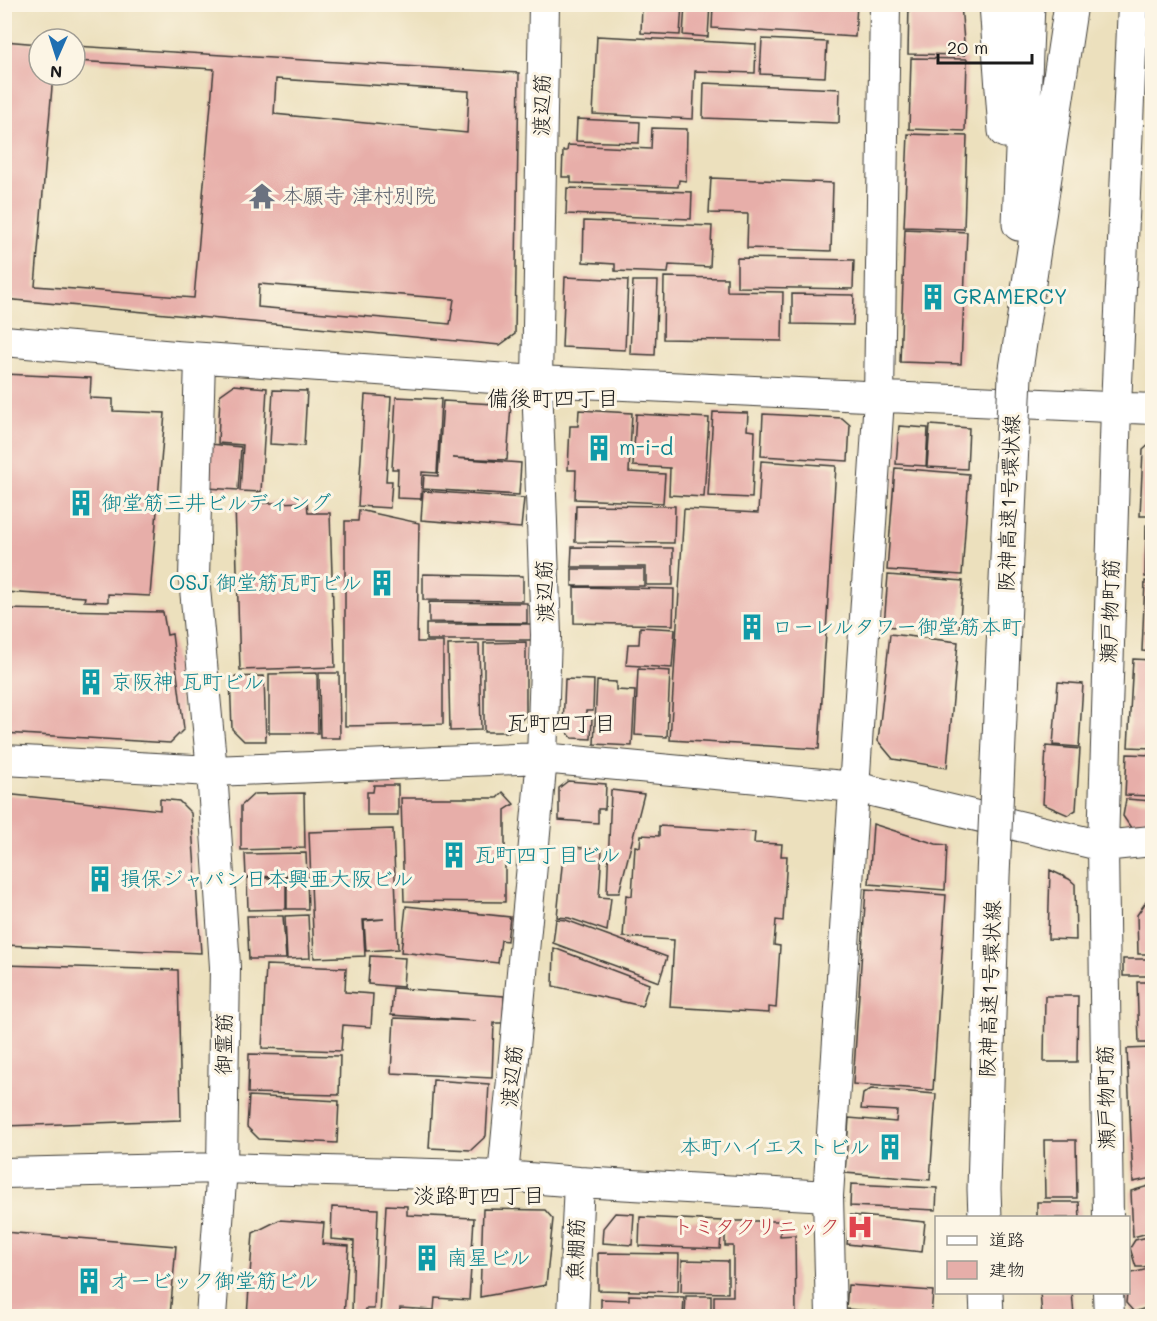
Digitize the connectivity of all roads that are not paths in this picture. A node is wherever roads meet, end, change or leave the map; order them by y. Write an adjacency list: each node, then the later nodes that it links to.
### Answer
1 (544, 4): 11 (street, 渡辺筋)
2 (885, 4): 12 (street)
3 (996, 4): 7 (highway)
4 (1028, 4): 7 (highway, 阪神高速1号環状線)
5 (1071, 4): 10 (highway)
6 (1134, 4): 13 (street, 瀬戸物町筋)
7 (1017, 293): 10 (highway, 阪神高速1号環状線)
8 (4, 341): 9 (street)
9 (200, 357): 11 (street); 17 (street, 御霊筋)
10 (1015, 376): 26 (highway, 阪神高速1号環状線, bridge)
11 (537, 381): 12 (street); 15 (street, 渡辺筋)
12 (879, 398): 13 (street); 18 (street)
13 (1116, 407): 14 (street); 20 (street, 瀬戸物町筋)
14 (1152, 409)
15 (542, 758): 17 (street); 18 (street); 23 (street, 渡辺筋)
16 (4, 760): 17 (street)
17 (212, 771): 21 (street, 御霊筋)
18 (855, 787): 20 (street); 25 (street)
19 (1152, 842): 20 (street)
20 (1103, 846): 27 (street, 瀬戸物町筋)
21 (222, 1168): 22 (street); 23 (street); 30 (street, 御霊筋)
22 (4, 1173)
23 (503, 1176): 24 (street)
24 (579, 1182): 25 (street); 31 (street, 魚棚筋)
25 (828, 1196): 32 (street)
26 (985, 1216)
27 (1108, 1216)
28 (986, 1294): 33 (highway)
29 (1108, 1294): 34 (street)
30 (211, 1317)
31 (573, 1317)
32 (831, 1317)
33 (987, 1317)
34 (1109, 1317)

